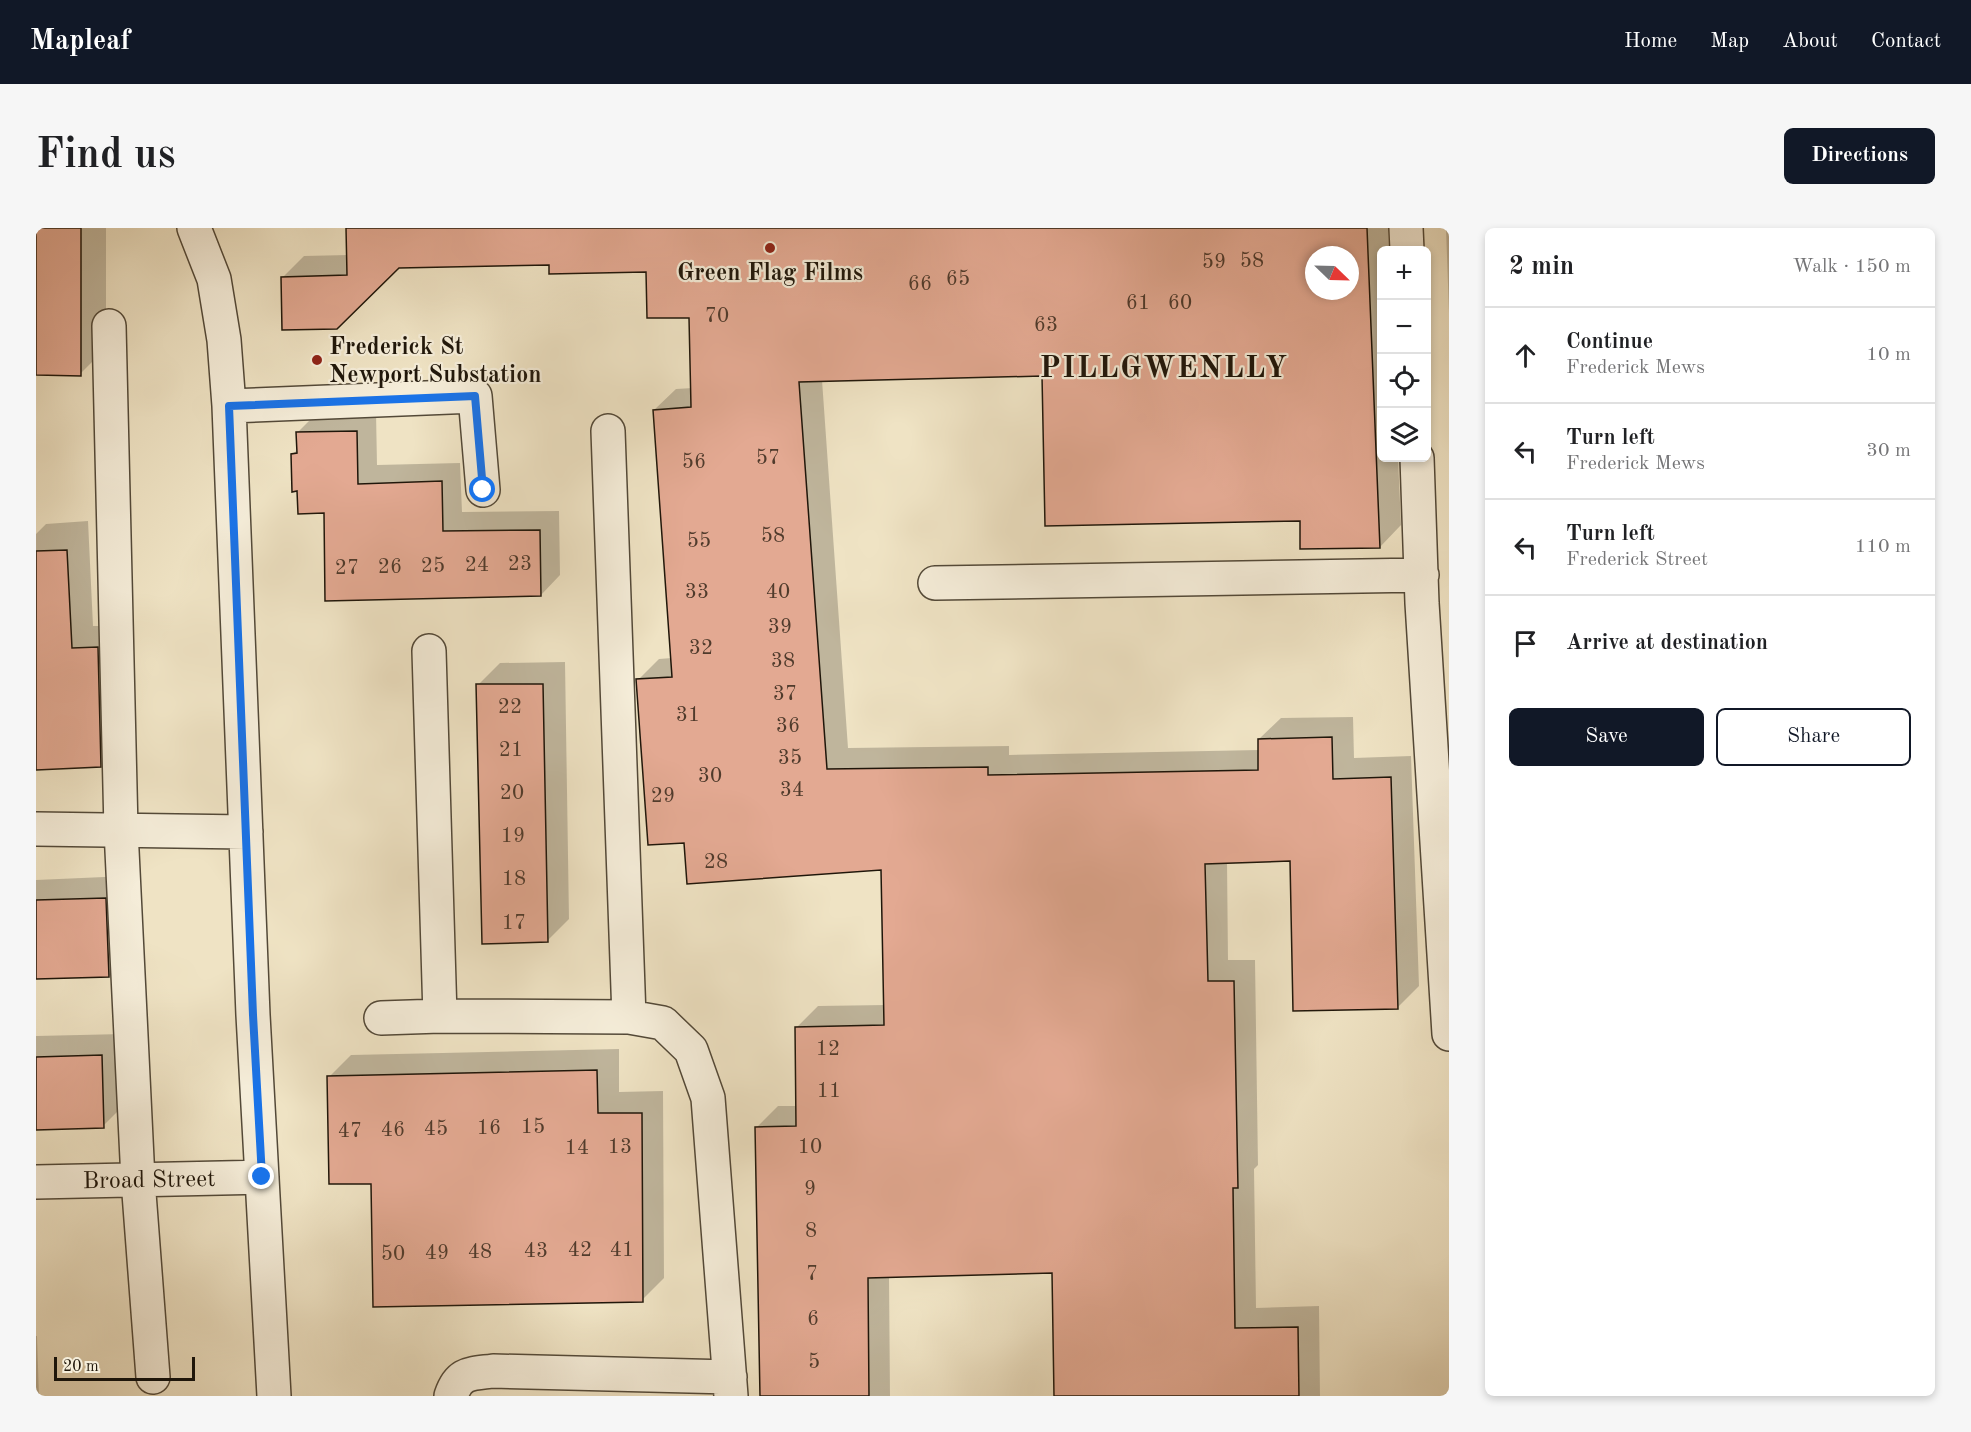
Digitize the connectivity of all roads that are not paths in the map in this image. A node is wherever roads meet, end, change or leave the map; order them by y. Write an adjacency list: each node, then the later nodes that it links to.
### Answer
1 (194, 228): 5 (street)
2 (1407, 228): 3 (street)
3 (1407, 246)
4 (109, 327): 13 (street)
5 (229, 406): 8 (street); 14 (street)
6 (608, 431): 17 (street)
7 (1417, 462): 9 (street)
8 (483, 490)
9 (1422, 575): 10 (street); 15 (street)
10 (935, 583)
11 (429, 651): 16 (street)
12 (36, 829): 13 (street)
13 (121, 830): 14 (street); 21 (street)
14 (246, 831): 20 (street)
15 (1444, 877): 19 (street)
16 (440, 1016): 17 (street); 18 (street)
17 (628, 1017): 24 (street)
18 (381, 1018)
19 (1449, 1034)
20 (262, 1177): 21 (street, Broad Street); 25 (street)
21 (138, 1180): 22 (street, Broad Street); 23 (street)
22 (36, 1182)
23 (153, 1377)
24 (731, 1386): 26 (street)
25 (274, 1396)
26 (451, 1396)

